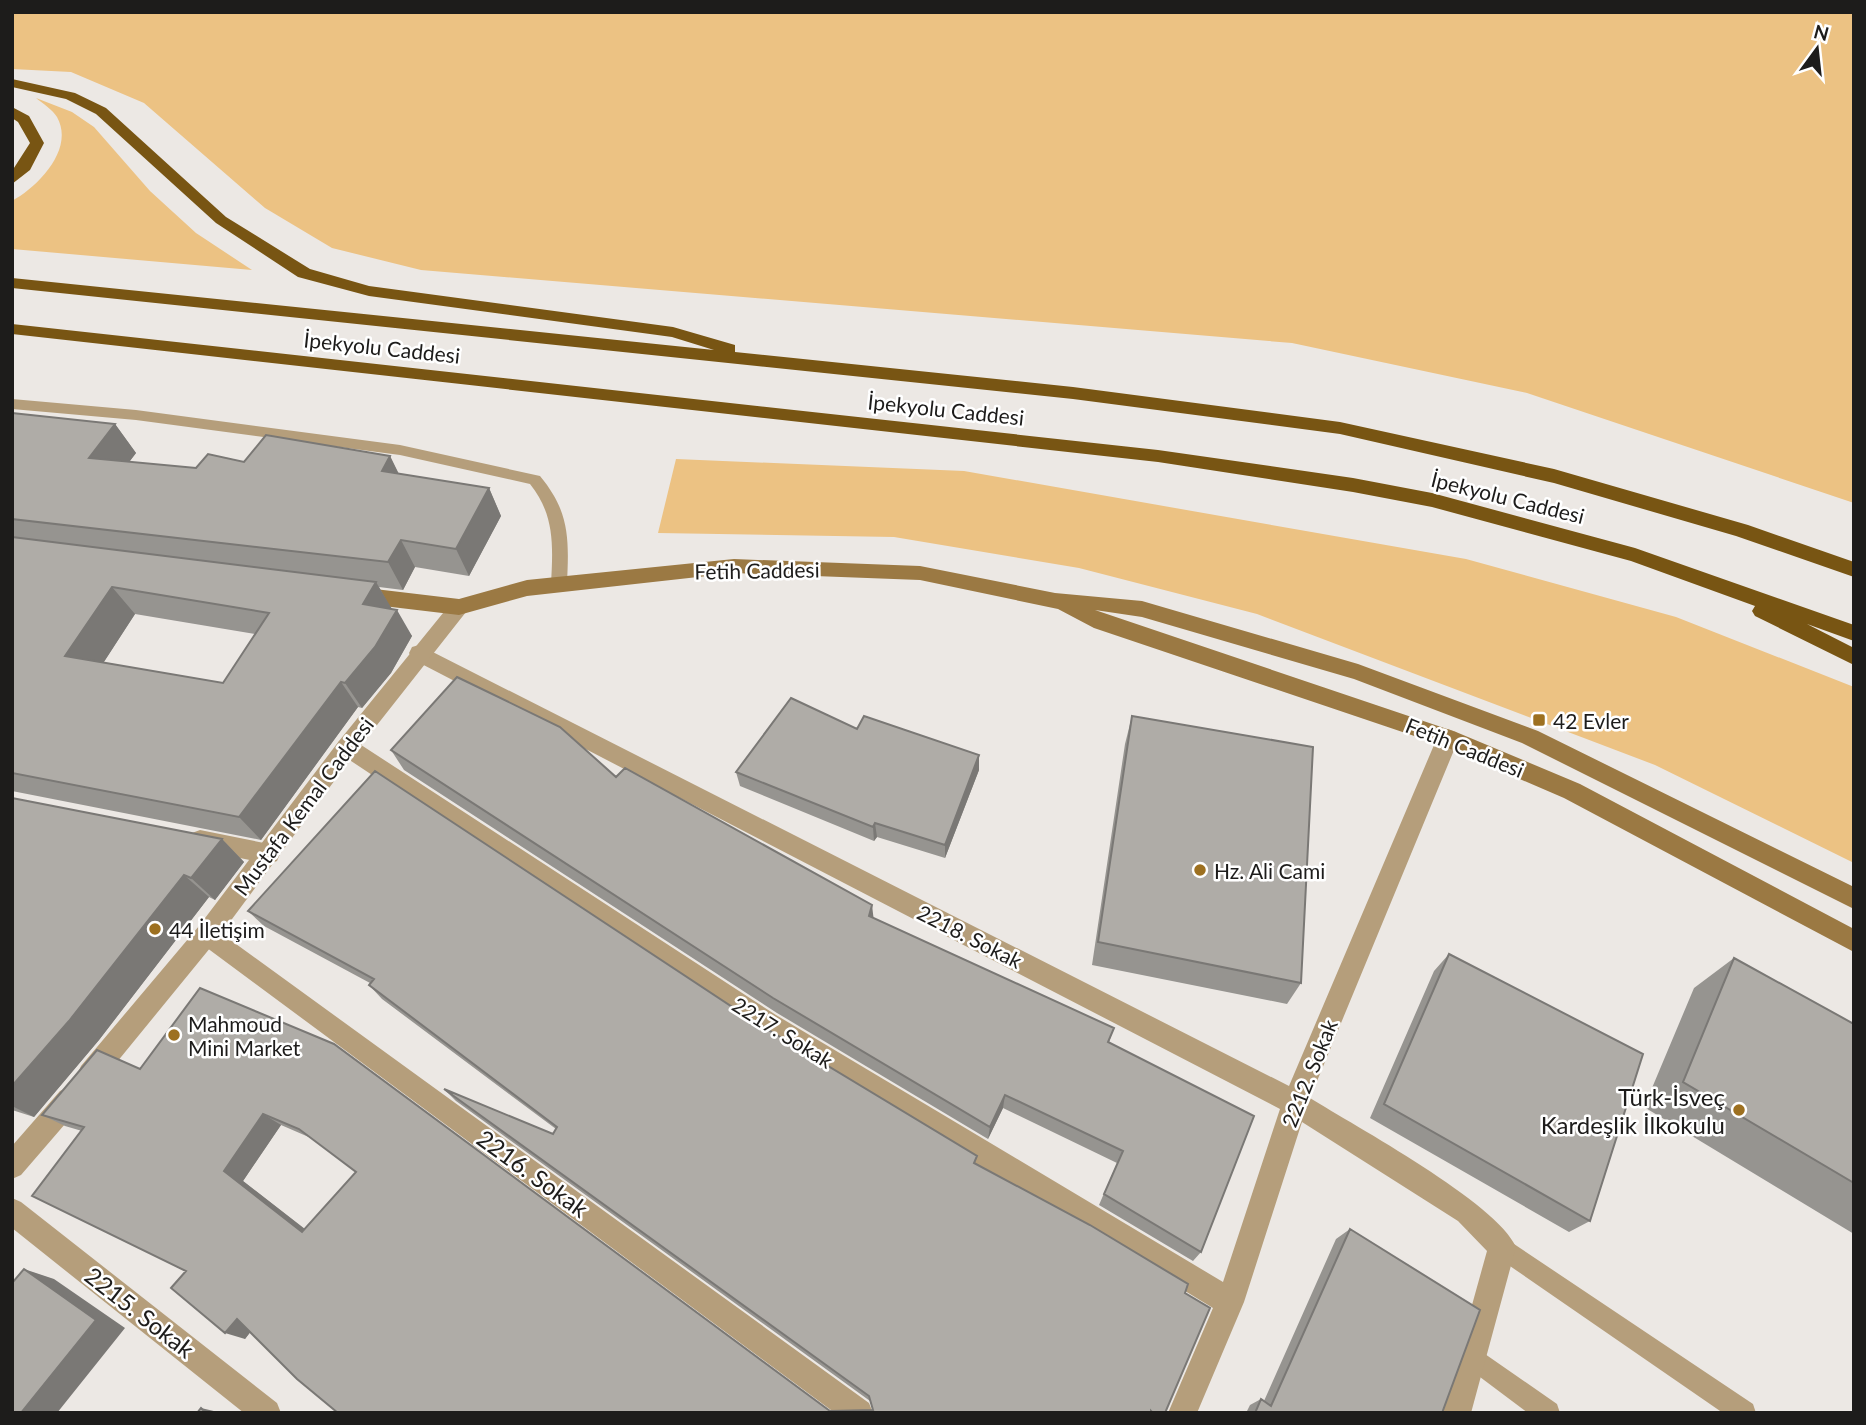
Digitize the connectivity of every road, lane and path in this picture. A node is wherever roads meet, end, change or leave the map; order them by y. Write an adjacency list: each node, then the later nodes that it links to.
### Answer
1 (12, 83): 6 (highway)
2 (12, 111): 3 (highway)
3 (12, 180)
4 (12, 283): 6 (highway, İpekyolu Caddesi)
5 (12, 329): 9 (highway, İpekyolu Caddesi)
6 (792, 366): 8 (highway, İpekyolu Caddesi)
7 (12, 404): 10 (lane)
8 (1854, 570)
9 (1695, 575): 14 (highway, İpekyolu Caddesi); 16 (highway)
10 (559, 584): 12 (main road, Fetih Caddesi); 13 (main road, Fetih Caddesi)
11 (334, 592): 13 (main road)
12 (1055, 601): 17 (main road, Fetih Caddesi); 18 (main road, Fetih Caddesi)
13 (458, 607): 15 (street, Mustafa Kemal Caddesi)
14 (1854, 633)
15 (419, 653): 19 (street, Mustafa Kemal Caddesi); 25 (street, 2218. Sokak)
16 (1854, 657)
17 (1456, 709): 18 (main road); 22 (main road, Fetih Caddesi)
18 (1448, 738): 24 (main road, Fetih Caddesi); 25 (street, 2212. Sokak)
19 (347, 747): 21 (street, Mustafa Kemal Caddesi); 29 (street, 2217. Sokak)
20 (174, 835): 21 (street)
21 (269, 853): 23 (street, Mustafa Kemal Caddesi)
22 (1854, 899)
23 (207, 934): 26 (street, Mustafa Kemal Caddesi); 32 (street, 2216. Sokak)
24 (1854, 942)
25 (1295, 1103): 28 (street, 2218. Sokak); 29 (street, 2212. Sokak)
26 (18, 1153)
27 (12, 1211): 31 (street, 2215. Sokak)
28 (1502, 1247): 30 (street); 36 (lane)
29 (1230, 1302): 33 (street, 2212. Sokak)
30 (1472, 1357): 34 (street); 35 (lane)
31 (267, 1413)
32 (859, 1413)
33 (1182, 1413)
34 (1456, 1413)
35 (1548, 1413)
36 (1744, 1413)

